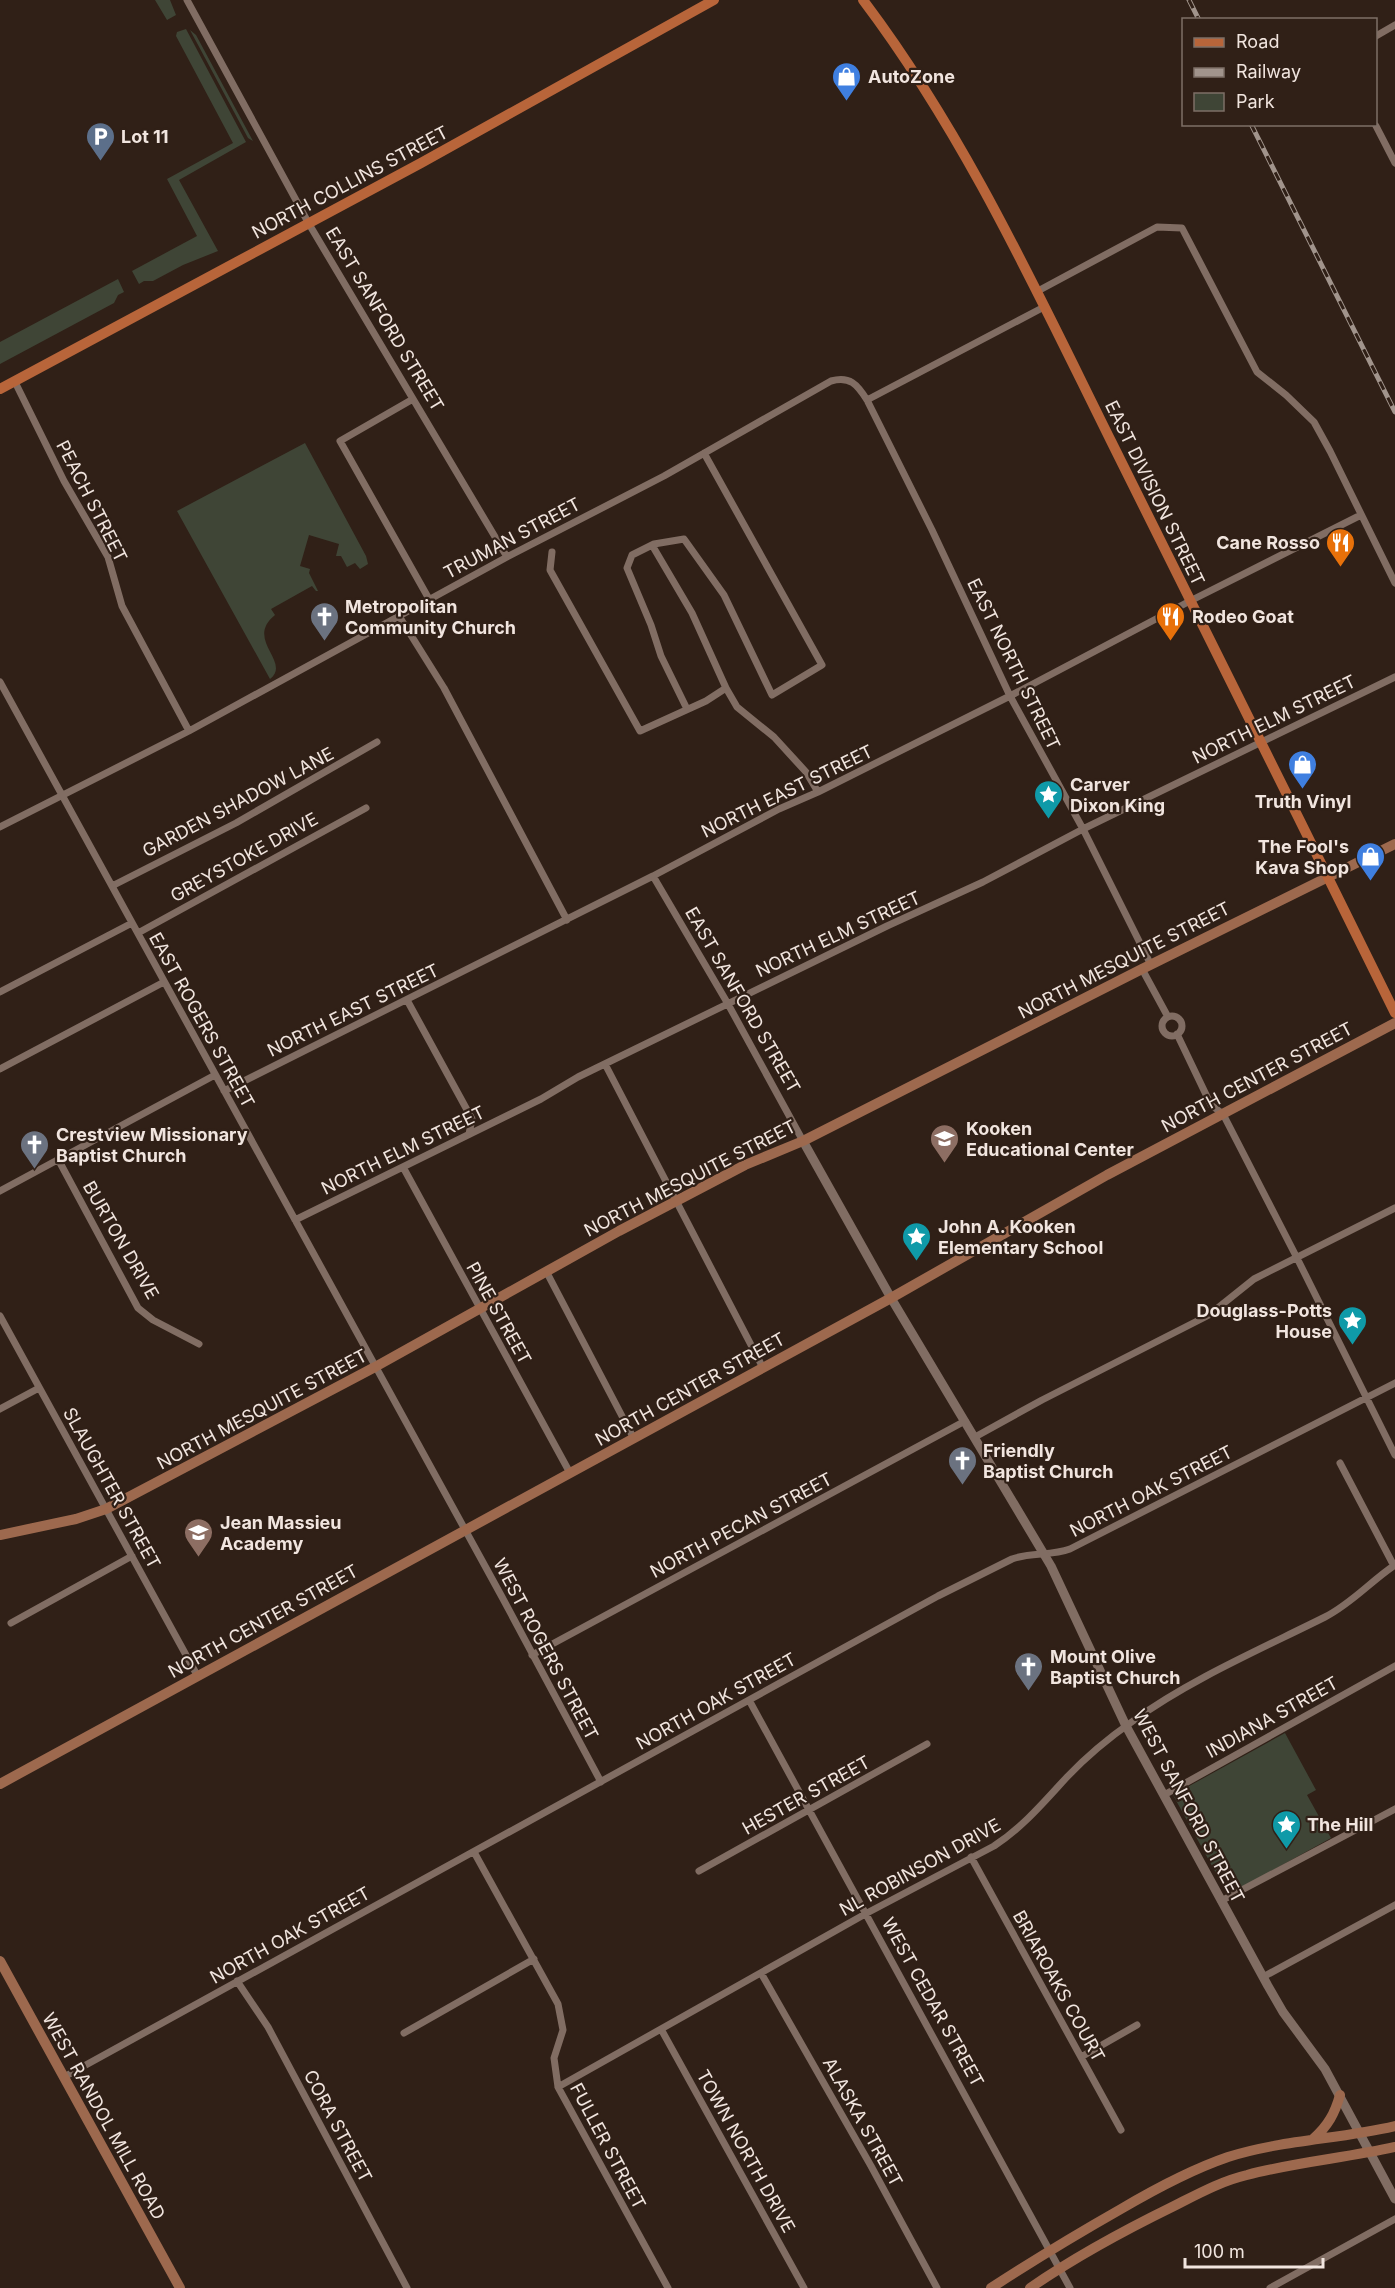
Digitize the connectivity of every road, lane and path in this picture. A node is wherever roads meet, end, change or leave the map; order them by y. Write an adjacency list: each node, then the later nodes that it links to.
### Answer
1 (187, 0): 8 (street, EAST SANFORD STREET)
2 (714, 0): 8 (main road, NORTH COLLINS STREET)
3 (863, 0): 9 (main road, EAST DIVISION STREET)
4 (1395, 25): 5 (street)
5 (1377, 35)
6 (1376, 126): 7 (street)
7 (1395, 163)
8 (309, 224): 12 (main road, NORTH COLLINS STREET); 14 (street, EAST SANFORD STREET)
9 (1036, 292): 10 (main road, EAST DIVISION STREET); 17 (street)
10 (1044, 307): 15 (street); 23 (main road, EAST DIVISION STREET)
11 (848, 379): 15 (street, EAST NORTH STREET); 16 (street, TRUMAN STREET)
12 (15, 381): 13 (main road, NORTH COLLINS STREET); 30 (street, PEACH STREET)
13 (0, 389)
14 (413, 399): 20 (street, EAST SANFORD STREET); 22 (street)
15 (867, 400): 28 (street, EAST NORTH STREET)
16 (705, 453): 18 (street); 20 (street, TRUMAN STREET)
17 (1361, 515): 21 (street); 23 (street, NORTH EAST STREET)
18 (652, 545): 27 (street); 29 (street)
19 (552, 552): 29 (street)
20 (507, 557): 22 (street, TRUMAN STREET)
21 (1395, 584)
22 (429, 599): 24 (street, TRUMAN STREET)
23 (1190, 601): 28 (street, NORTH EAST STREET); 32 (main road, EAST DIVISION STREET)
24 (399, 616): 30 (street, TRUMAN STREET); 42 (street)
25 (1395, 676): 32 (street, NORTH ELM STREET)
26 (0, 682): 34 (street, EAST ROGERS STREET)
27 (726, 688): 29 (street); 33 (street)
28 (1011, 696): 33 (street, NORTH EAST STREET); 37 (street, EAST NORTH STREET)
29 (687, 710)
30 (189, 731): 34 (street, TRUMAN STREET)
31 (377, 742): 41 (street, GARDEN SHADOW LANE)
32 (1261, 742): 37 (street, NORTH ELM STREET); 40 (main road, EAST DIVISION STREET)
33 (818, 792): 39 (street, NORTH EAST STREET)
34 (62, 795): 36 (street, TRUMAN STREET); 41 (street, EAST ROGERS STREET)
35 (366, 808): 44 (street, GREYSTOKE DRIVE)
36 (0, 827)
37 (1083, 829): 45 (street, EAST NORTH STREET); 49 (street, NORTH ELM STREET)
38 (1395, 844): 40 (main road, NORTH MESQUITE STREET)
39 (653, 876): 42 (street, NORTH EAST STREET); 49 (street, EAST SANFORD STREET)
40 (1328, 876): 45 (main road, NORTH MESQUITE STREET); 50 (main road, EAST DIVISION STREET)
41 (112, 886): 43 (street, EAST ROGERS STREET)
42 (567, 920): 48 (street, NORTH EAST STREET)
43 (132, 923): 44 (street, EAST ROGERS STREET); 47 (street)
44 (138, 933): 46 (street, EAST ROGERS STREET)
45 (1146, 967): 51 (street, EAST NORTH STREET); 60 (main road, NORTH MESQUITE STREET)
46 (164, 982): 55 (street); 56 (street, EAST ROGERS STREET)
47 (0, 992)
48 (407, 1000): 57 (street, NORTH EAST STREET); 59 (street)
49 (728, 1004): 54 (street, NORTH ELM STREET); 60 (street, EAST SANFORD STREET)
50 (1395, 1013)
51 (1168, 1017): 53 (street); 53 (street)
52 (1395, 1023): 58 (main road, NORTH CENTER STREET)
53 (1177, 1034): 58 (street)
54 (605, 1064): 59 (street, NORTH ELM STREET); 64 (street)
55 (0, 1069)
56 (215, 1075): 57 (street, EAST ROGERS STREET); 61 (street)
57 (224, 1091): 66 (street, EAST ROGERS STREET)
58 (1222, 1114): 67 (street); 69 (main road, NORTH CENTER STREET)
59 (469, 1134): 62 (street, NORTH ELM STREET)
60 (803, 1141): 64 (main road, NORTH MESQUITE STREET); 69 (street, EAST SANFORD STREET)
61 (58, 1159): 63 (street); 72 (street, BURTON DRIVE)
62 (403, 1167): 66 (street, NORTH ELM STREET); 70 (street, PINE STREET)
63 (0, 1191)
64 (676, 1203): 68 (main road, NORTH MESQUITE STREET); 74 (street)
65 (1395, 1208): 67 (street)
66 (295, 1220): 73 (street, EAST ROGERS STREET)
67 (1297, 1258): 77 (street); 80 (street)
68 (546, 1271): 70 (main road, NORTH MESQUITE STREET); 81 (street)
69 (891, 1298): 74 (main road, NORTH CENTER STREET); 79 (street, WEST SANFORD STREET)
70 (479, 1308): 73 (main road, NORTH MESQUITE STREET); 84 (street, PINE STREET)
71 (0, 1316): 76 (street, SLAUGHTER STREET)
72 (199, 1344)
73 (375, 1367): 85 (main road, NORTH MESQUITE STREET); 86 (street, EAST ROGERS STREET)
74 (763, 1368): 81 (main road, NORTH CENTER STREET)
75 (1395, 1383): 77 (street, NORTH OAK STREET)
76 (39, 1388): 78 (street); 85 (street, SLAUGHTER STREET)
77 (1367, 1397): 82 (street); 88 (street, NORTH OAK STREET)
78 (0, 1409)
79 (965, 1421): 80 (street, WEST SANFORD STREET); 92 (street, NORTH PECAN STREET)
80 (975, 1437): 88 (street, WEST SANFORD STREET)
81 (634, 1439): 84 (main road, NORTH CENTER STREET)
82 (1395, 1455)
83 (1341, 1463): 90 (street)
84 (570, 1473): 86 (main road, NORTH CENTER STREET)
85 (106, 1509): 87 (main road, NORTH MESQUITE STREET); 89 (street, SLAUGHTER STREET)
86 (465, 1530): 92 (street, WEST ROGERS STREET); 94 (main road, NORTH CENTER STREET)
87 (0, 1535)
88 (1043, 1554): 95 (street, NORTH OAK STREET); 96 (street, WEST SANFORD STREET)
89 (132, 1556): 91 (street); 94 (street, SLAUGHTER STREET)
90 (1394, 1565): 96 (street, NL ROBINSON DRIVE)
91 (11, 1623)
92 (532, 1655): 98 (street, WEST ROGERS STREET)
93 (1395, 1666): 100 (street, INDIANA STREET)
94 (197, 1675): 99 (main road, NORTH CENTER STREET)
95 (749, 1700): 98 (street, NORTH OAK STREET); 101 (street, WEST CEDAR STREET)
96 (1126, 1726): 100 (street, WEST SANFORD STREET); 104 (street, NL ROBINSON DRIVE)
97 (927, 1744): 101 (street, HESTER STREET)
98 (601, 1782): 103 (street, NORTH OAK STREET)
99 (0, 1784)
100 (1164, 1795): 106 (street, WEST SANFORD STREET)
101 (810, 1809): 105 (street, HESTER STREET); 108 (street, WEST CEDAR STREET)
102 (1395, 1809): 106 (street)
103 (474, 1852): 109 (street, FULLER STREET); 113 (street, NORTH OAK STREET)
104 (971, 1857): 108 (street, NL ROBINSON DRIVE); 117 (street, BRIAROAKS COURT)
105 (699, 1871)
106 (1221, 1900): 112 (street, WEST SANFORD STREET)
107 (1395, 1905): 112 (street)
108 (867, 1913): 111 (street, NL ROBINSON DRIVE); 129 (street, WEST CEDAR STREET)
109 (534, 1959): 116 (street); 119 (street, FULLER STREET)
110 (0, 1961): 118 (main road, WEST RANDOL MILL ROAD)
111 (761, 1973): 115 (street, NL ROBINSON DRIVE); 135 (street, ALASKA STREET)
112 (1263, 1977): 120 (street, WEST SANFORD STREET)
113 (237, 1981): 118 (street, NORTH OAK STREET); 132 (street, CORA STREET)
114 (1137, 2025): 117 (street)
115 (661, 2029): 119 (street, NL ROBINSON DRIVE); 134 (street, TOWN NORTH DRIVE)
116 (404, 2033)
117 (1081, 2058): 122 (street, BRIAROAKS COURT)
118 (64, 2077): 131 (main road, WEST RANDOL MILL ROAD)
119 (558, 2087): 133 (street, FULLER STREET)
120 (1340, 2095): 123 (street, WEST SANFORD STREET); 124 (main road)
121 (1395, 2126): 123 (main road)
122 (1121, 2130)
123 (1359, 2132): 124 (main road); 126 (street, WEST SANFORD STREET)
124 (1313, 2139): 129 (main road)
125 (1395, 2146): 126 (main road)
126 (1370, 2152): 127 (street, WEST SANFORD STREET); 130 (main road)
127 (1395, 2199)
128 (1395, 2219): 139 (street)
129 (1049, 2250): 130 (street, WEST CEDAR STREET); 136 (main road)
130 (1059, 2268): 137 (main road); 138 (street, WEST CEDAR STREET)
131 (180, 2288)
132 (407, 2288)
133 (668, 2288)
134 (804, 2288)
135 (937, 2288)
136 (991, 2288)
137 (1030, 2288)
138 (1070, 2288)
139 (1270, 2288)

